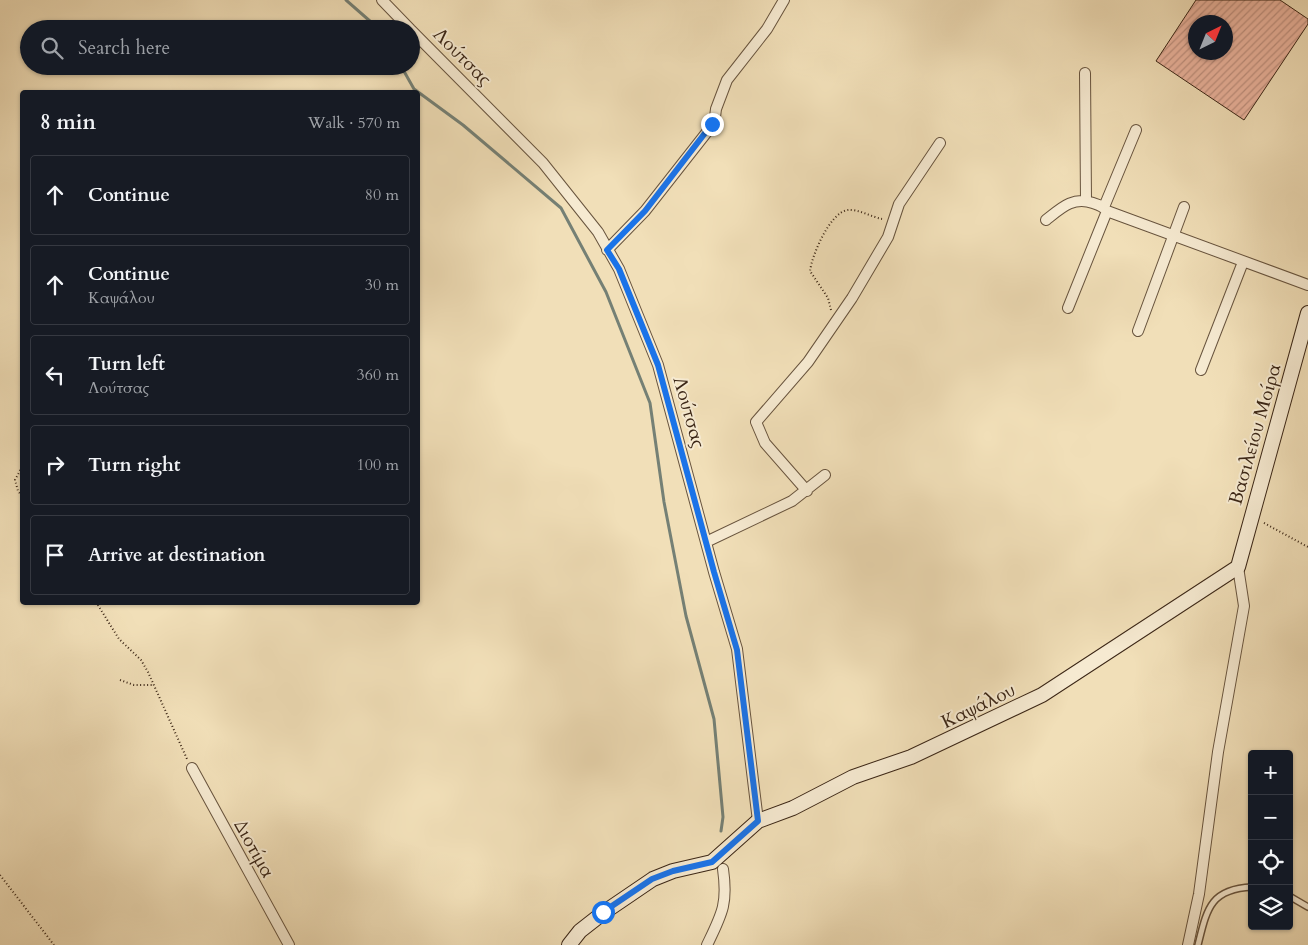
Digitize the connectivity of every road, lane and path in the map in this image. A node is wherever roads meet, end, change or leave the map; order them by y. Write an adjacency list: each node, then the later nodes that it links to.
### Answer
1 (382, 0): 3 (street, Λούτσας)
2 (784, 0): 14 (street)
3 (402, 20)
4 (420, 38): 14 (street, Λούτσας)
5 (1085, 73): 8 (street)
6 (1136, 130): 10 (street)
7 (940, 143): 11 (street)
8 (1086, 201): 10 (street); 12 (street)
9 (1184, 207): 13 (street)
10 (1105, 209): 13 (street); 17 (street)
11 (895, 217): 20 (street); 20 (path)
12 (1046, 220)
13 (1173, 236): 15 (street); 19 (street)
14 (607, 250): 27 (street, Λούτσας)
15 (1243, 262): 16 (street); 21 (street)
16 (1308, 285)
17 (1068, 308)
18 (1308, 313): 26 (street, Βασιλείου Μοίρα)
19 (1138, 331)
20 (829, 332): 24 (street)
21 (1201, 370)
22 (20, 471): 25 (path)
23 (825, 476): 24 (street)
24 (806, 490): 27 (street)
25 (20, 494)
26 (1251, 515): 28 (path); 29 (street, Βασιλείου Μοίρα)
27 (706, 542): 34 (street, Λούτσας)
28 (1308, 547)
29 (1238, 567): 34 (street, Καψάλου); 44 (street)
30 (98, 605): 32 (path)
31 (120, 680): 32 (path)
32 (154, 685): 33 (path)
33 (192, 768): 41 (street, Διοτίμα)
34 (758, 821): 42 (street, Καψάλου)
35 (723, 869): 43 (street)
36 (0, 875): 40 (path)
37 (1248, 888): 45 (lane)
38 (1293, 898): 39 (lane)
39 (1308, 907)
40 (54, 945)
41 (289, 945)
42 (569, 945)
43 (707, 945)
44 (1188, 945)
45 (1198, 945)

